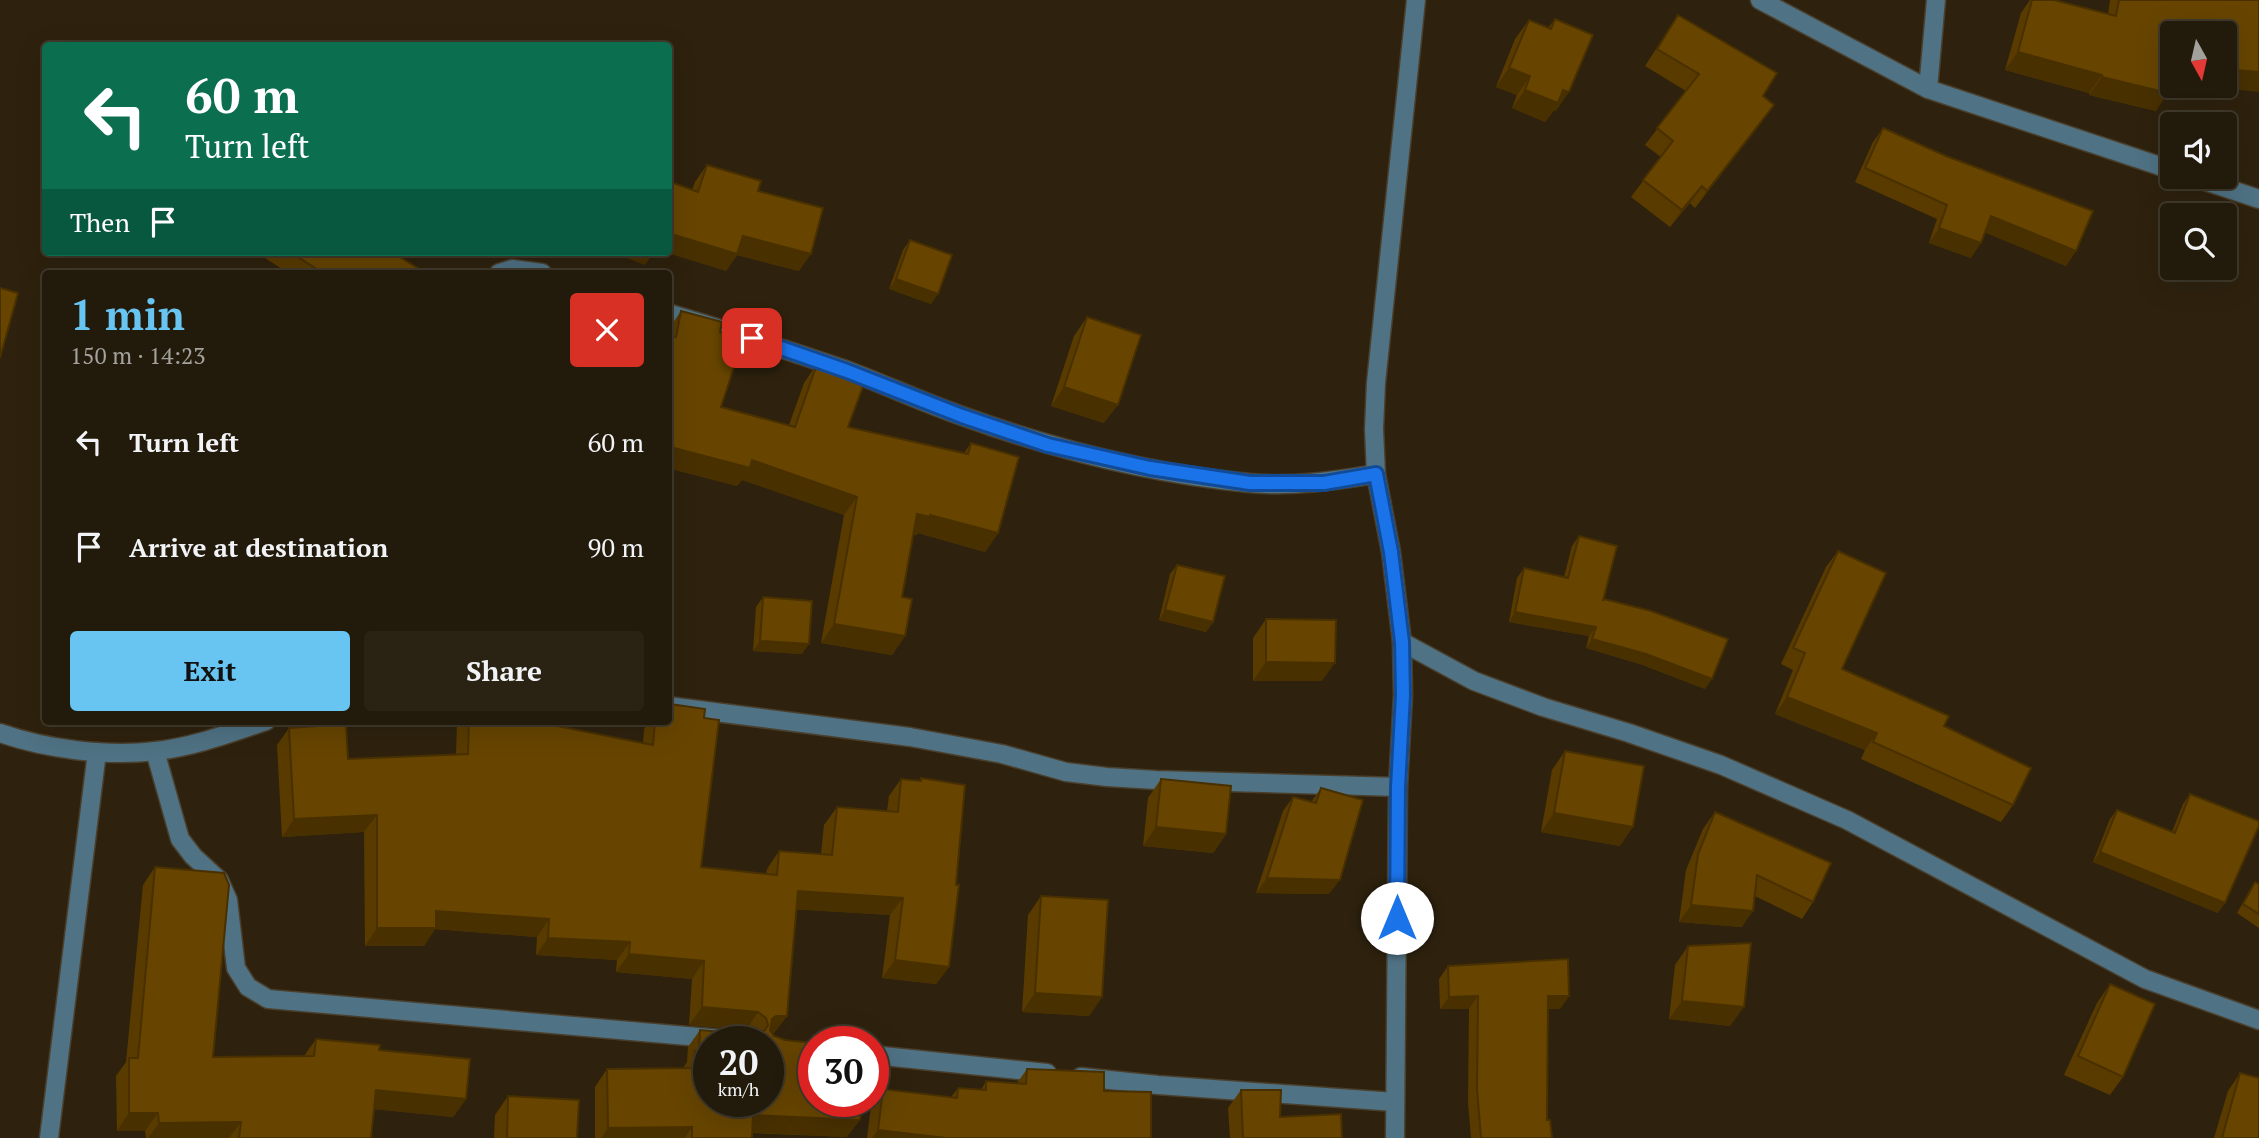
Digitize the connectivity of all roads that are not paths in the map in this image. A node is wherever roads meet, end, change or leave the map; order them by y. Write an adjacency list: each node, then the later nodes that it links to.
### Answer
1 (1416, 0): 9 (street)
2 (1760, 0): 4 (street)
3 (1936, 0): 4 (street)
4 (1928, 89): 5 (street)
5 (2160, 166)
6 (2229, 189): 7 (street)
7 (2259, 199)
8 (672, 314): 9 (street)
9 (1376, 474): 10 (street)
10 (1402, 642): 16 (street); 17 (street)
11 (672, 707): 16 (street)
12 (254, 725): 15 (street)
13 (0, 733): 14 (street)
14 (97, 751): 15 (street); 21 (street)
15 (155, 751): 18 (street)
16 (1398, 787): 20 (street)
17 (2259, 1020)
18 (693, 1036)
19 (889, 1057): 20 (street)
20 (1395, 1102): 22 (street)
21 (49, 1138)
22 (1395, 1138)

